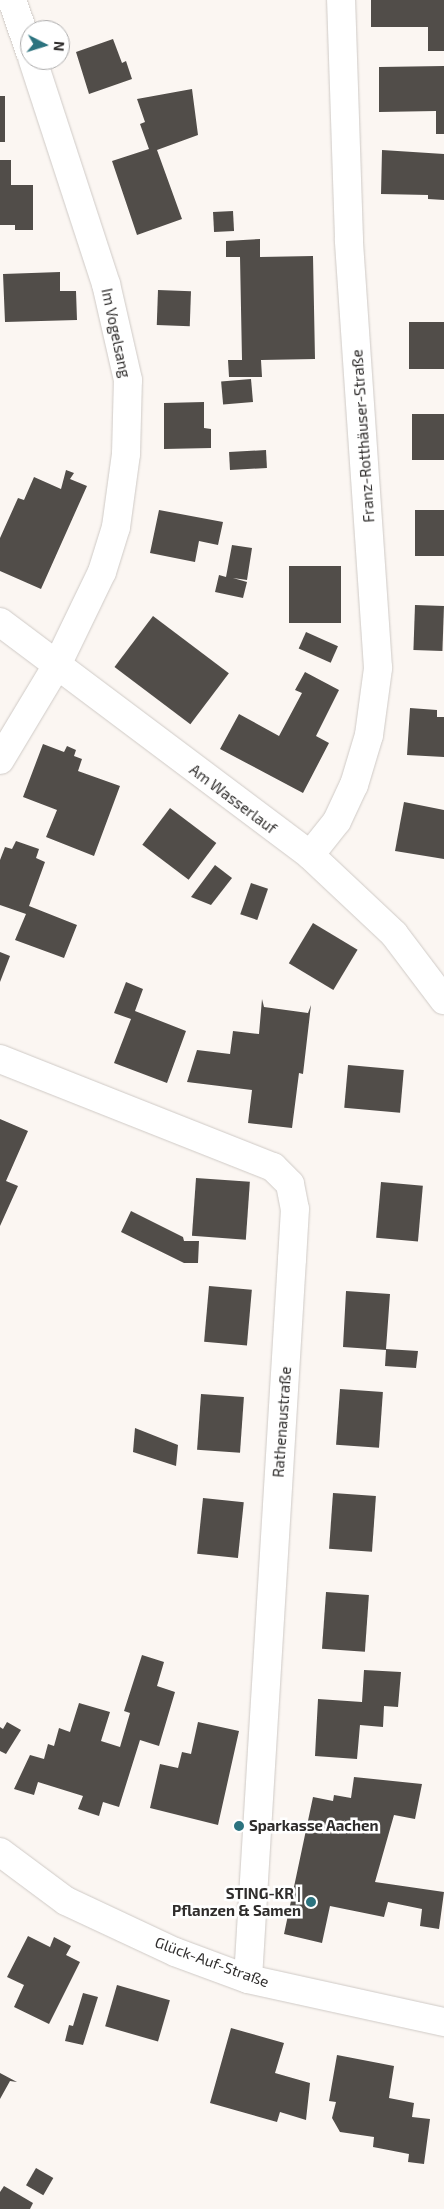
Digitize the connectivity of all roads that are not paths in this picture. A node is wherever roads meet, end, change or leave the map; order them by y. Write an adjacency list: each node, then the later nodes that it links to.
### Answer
1 (12, 0): 3 (street)
2 (341, 0): 8 (street, Franz-Rotthäuser-Straße)
3 (20, 23)
4 (36, 70): 6 (street, Im Vogelsang)
5 (0, 622): 6 (street, Am Wasserlauf)
6 (57, 665): 7 (street, Im Vogelsang); 8 (street, Am Wasserlauf)
7 (0, 760)
8 (310, 855): 9 (street, Am Wasserlauf)
9 (444, 1000)
10 (0, 1059): 12 (street, Rathenaustraße)
11 (0, 1852): 12 (street, Glück-Auf-Straße)
12 (248, 1979): 13 (street, Glück-Auf-Straße)
13 (444, 2022)

